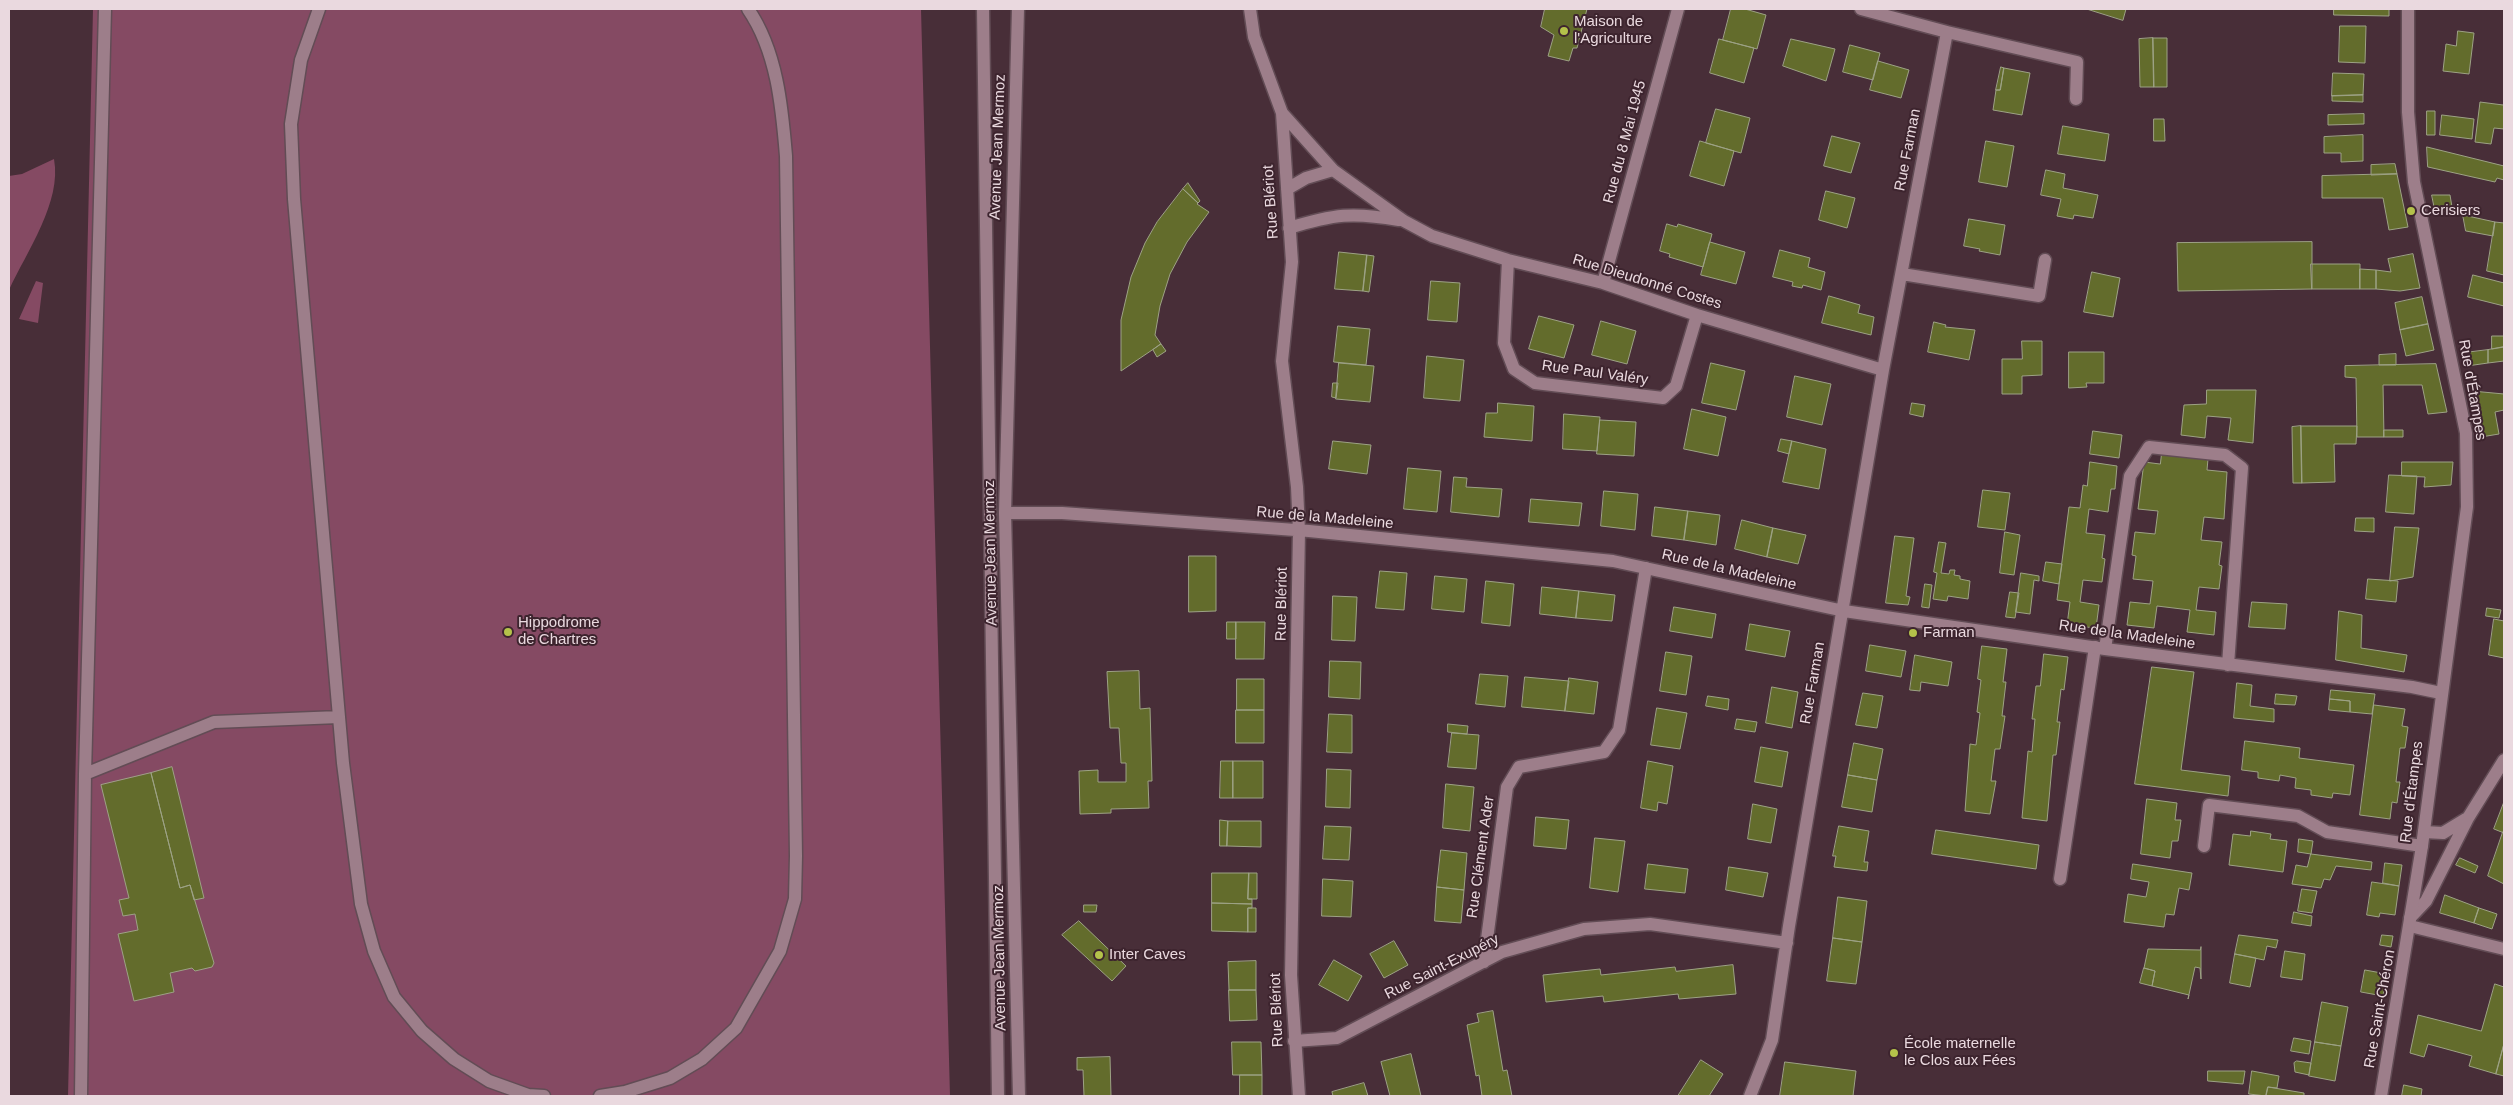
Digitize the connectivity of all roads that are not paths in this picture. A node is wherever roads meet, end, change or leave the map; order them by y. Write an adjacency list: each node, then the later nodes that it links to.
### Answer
1 (105, 9): 32 (street)
2 (319, 9): 30 (street)
3 (748, 9): 45 (street)
4 (983, 9): 46 (street, Avenue Jean Mermoz)
5 (1018, 9): 23 (street, Avenue Jean Mermoz)
6 (1250, 9): 12 (street, Rue Dieudonné Costes)
7 (1678, 9): 20 (street, Rue du 8 Mai 1945)
8 (1861, 9): 10 (street)
9 (2408, 9): 29 (street, Rue d'Étampes)
10 (1947, 32): 11 (street); 19 (street, Rue Farman)
11 (2076, 99)
12 (1282, 113): 13 (street, Rue Dieudonné Costes); 14 (street, Rue Blériot)
13 (1333, 170): 14 (street); 15 (street, Rue Dieudonné Costes)
14 (1286, 189): 16 (street, Rue Blériot)
15 (1404, 221): 16 (street, Rue Dieudonné Costes); 17 (street, Rue Dieudonné Costes)
16 (1289, 228): 24 (street, Rue Blériot)
17 (1508, 260): 20 (street, Rue Dieudonné Costes); 21 (street, Rue Paul Valéry)
18 (2044, 260): 19 (street)
19 (1902, 274): 22 (street, Rue Farman)
20 (1603, 283): 21 (street, Rue Dieudonné Costes)
21 (1697, 315): 22 (street, Rue Dieudonné Costes)
22 (1883, 370): 26 (street, Rue Farman)
23 (1005, 513): 24 (street, Rue de la Madeleine); 47 (street, Avenue Jean Mermoz)
24 (1299, 531): 25 (street, Rue de la Madeleine); 42 (street, Rue Blériot)
25 (1646, 568): 26 (street, Rue de la Madeleine); 41 (street, Rue Clément Ader)
26 (1844, 611): 27 (street, Rue de la Madeleine); 39 (street, Rue Farman)
27 (2100, 648): 28 (street, Rue de la Madeleine); 28 (street); 37 (street)
28 (2228, 665): 29 (street, Rue de la Madeleine)
29 (2441, 693): 34 (street, Rue d'Étampes)
30 (339, 717): 32 (street); 44 (street)
31 (2504, 760): 33 (street)
32 (85, 774): 43 (street)
33 (2468, 818): 34 (street); 38 (street)
34 (2424, 832): 36 (street, Rue d'Étampes)
35 (2204, 846): 36 (street)
36 (2422, 846): 38 (street, Rue d'Étampes)
37 (2060, 878)
38 (2410, 922): 40 (street); 50 (street, Rue Saint-Chéron)
39 (1787, 943): 41 (street, Rue Saint-Exupéry); 49 (street, Rue Farman)
40 (2504, 949)
41 (1484, 962): 42 (street, Rue Saint-Exupéry)
42 (1294, 1042): 48 (street, Rue Blériot)
43 (81, 1096)
44 (544, 1096)
45 (600, 1096)
46 (998, 1096)
47 (1019, 1096)
48 (1299, 1096)
49 (1750, 1096)
50 (2381, 1096)

